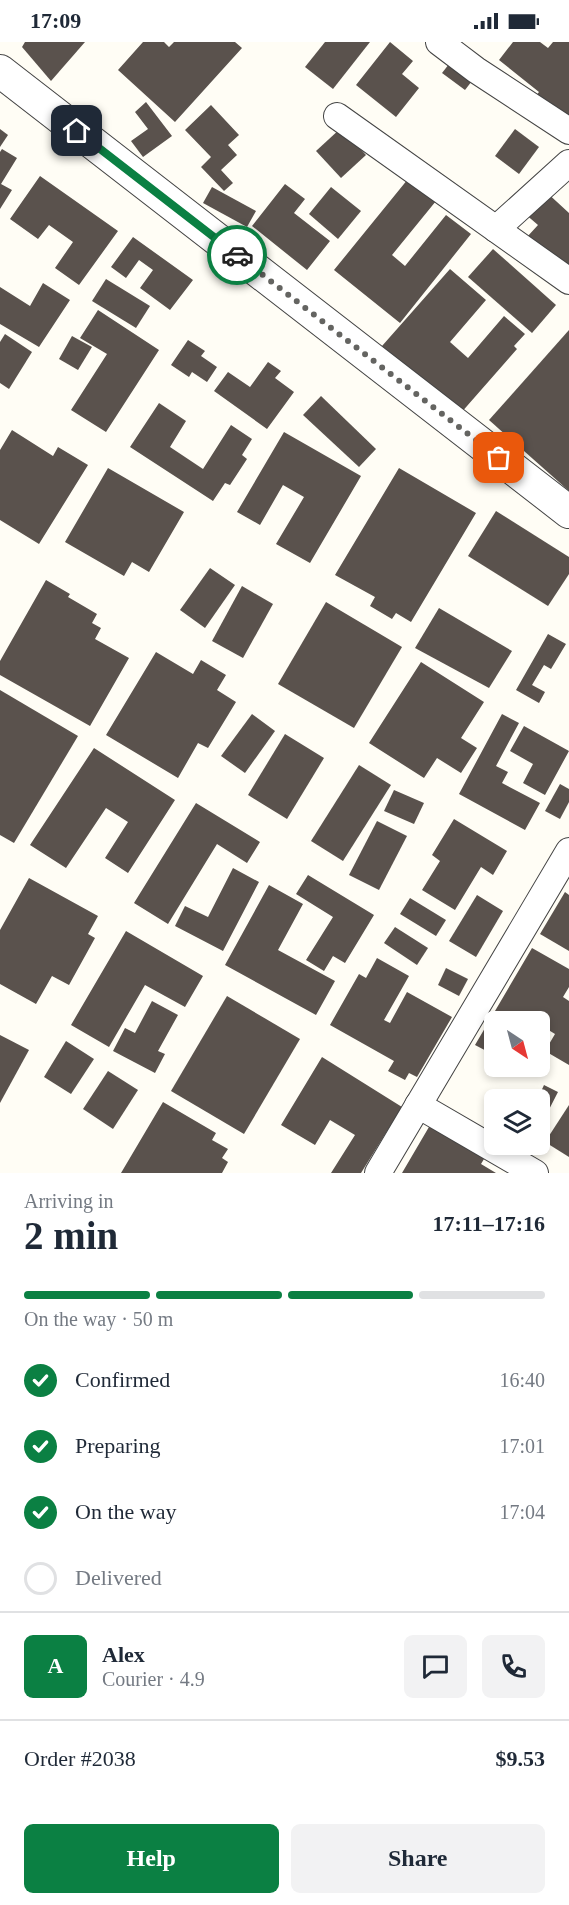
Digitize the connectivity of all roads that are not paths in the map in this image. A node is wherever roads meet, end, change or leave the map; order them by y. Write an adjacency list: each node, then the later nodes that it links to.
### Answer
1 (439, 42): 4 (street)
2 (0, 71): 8 (street)
3 (337, 116): 6 (street)
4 (569, 131)
5 (569, 163): 6 (street)
6 (496, 230): 7 (street)
7 (569, 281)
8 (569, 512)
9 (569, 851): 10 (street)
10 (418, 1105): 11 (street); 12 (street)
11 (378, 1173)
12 (535, 1173)

